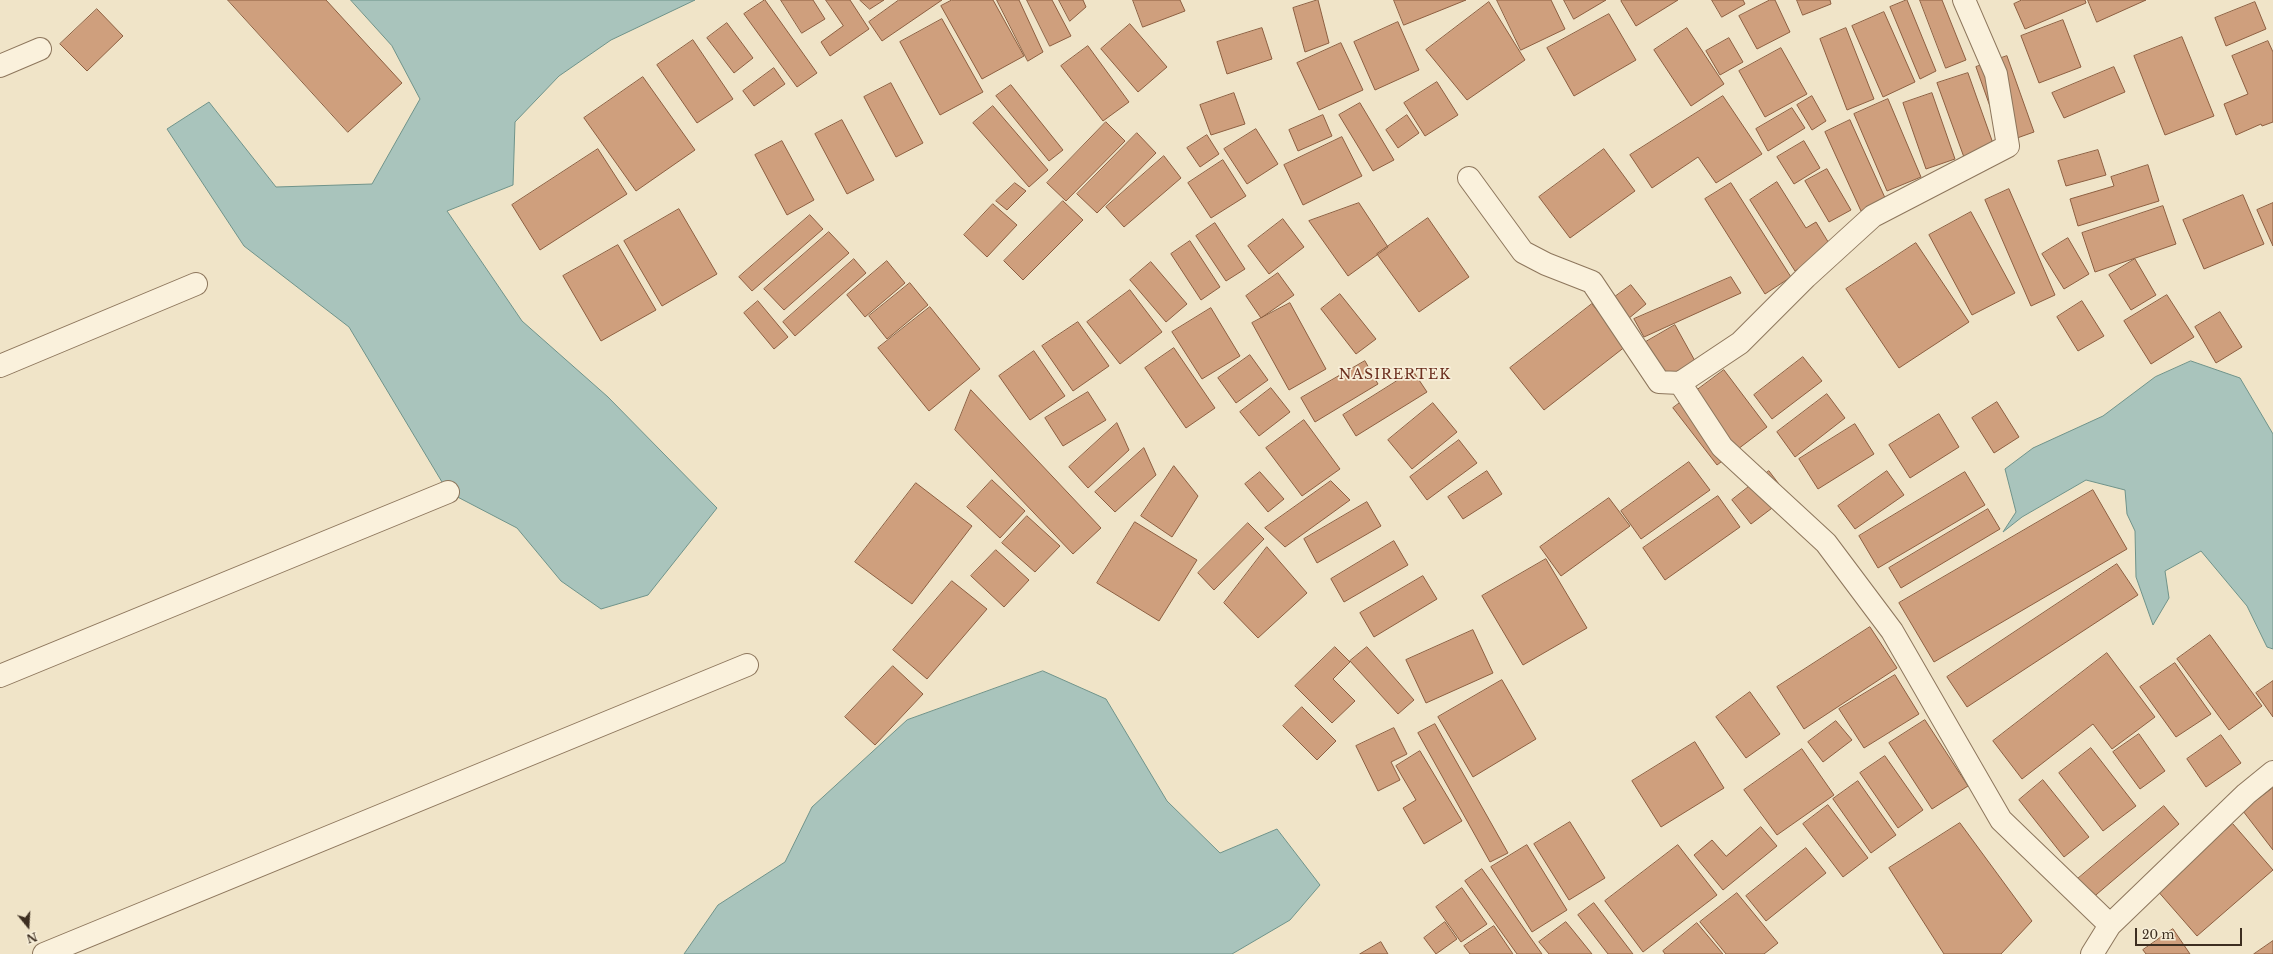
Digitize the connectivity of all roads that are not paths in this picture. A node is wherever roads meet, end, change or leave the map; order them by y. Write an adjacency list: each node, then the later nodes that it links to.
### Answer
1 (1964, 0): 7 (street)
2 (40, 49): 3 (street)
3 (0, 66)
4 (1469, 178): 7 (street)
5 (196, 284): 6 (street)
6 (0, 366)
7 (1680, 383): 12 (street)
8 (448, 492): 10 (street)
9 (747, 666): 13 (street)
10 (0, 676)
11 (2273, 772): 12 (street)
12 (2110, 926): 14 (street)
13 (44, 954)
14 (2092, 954)

